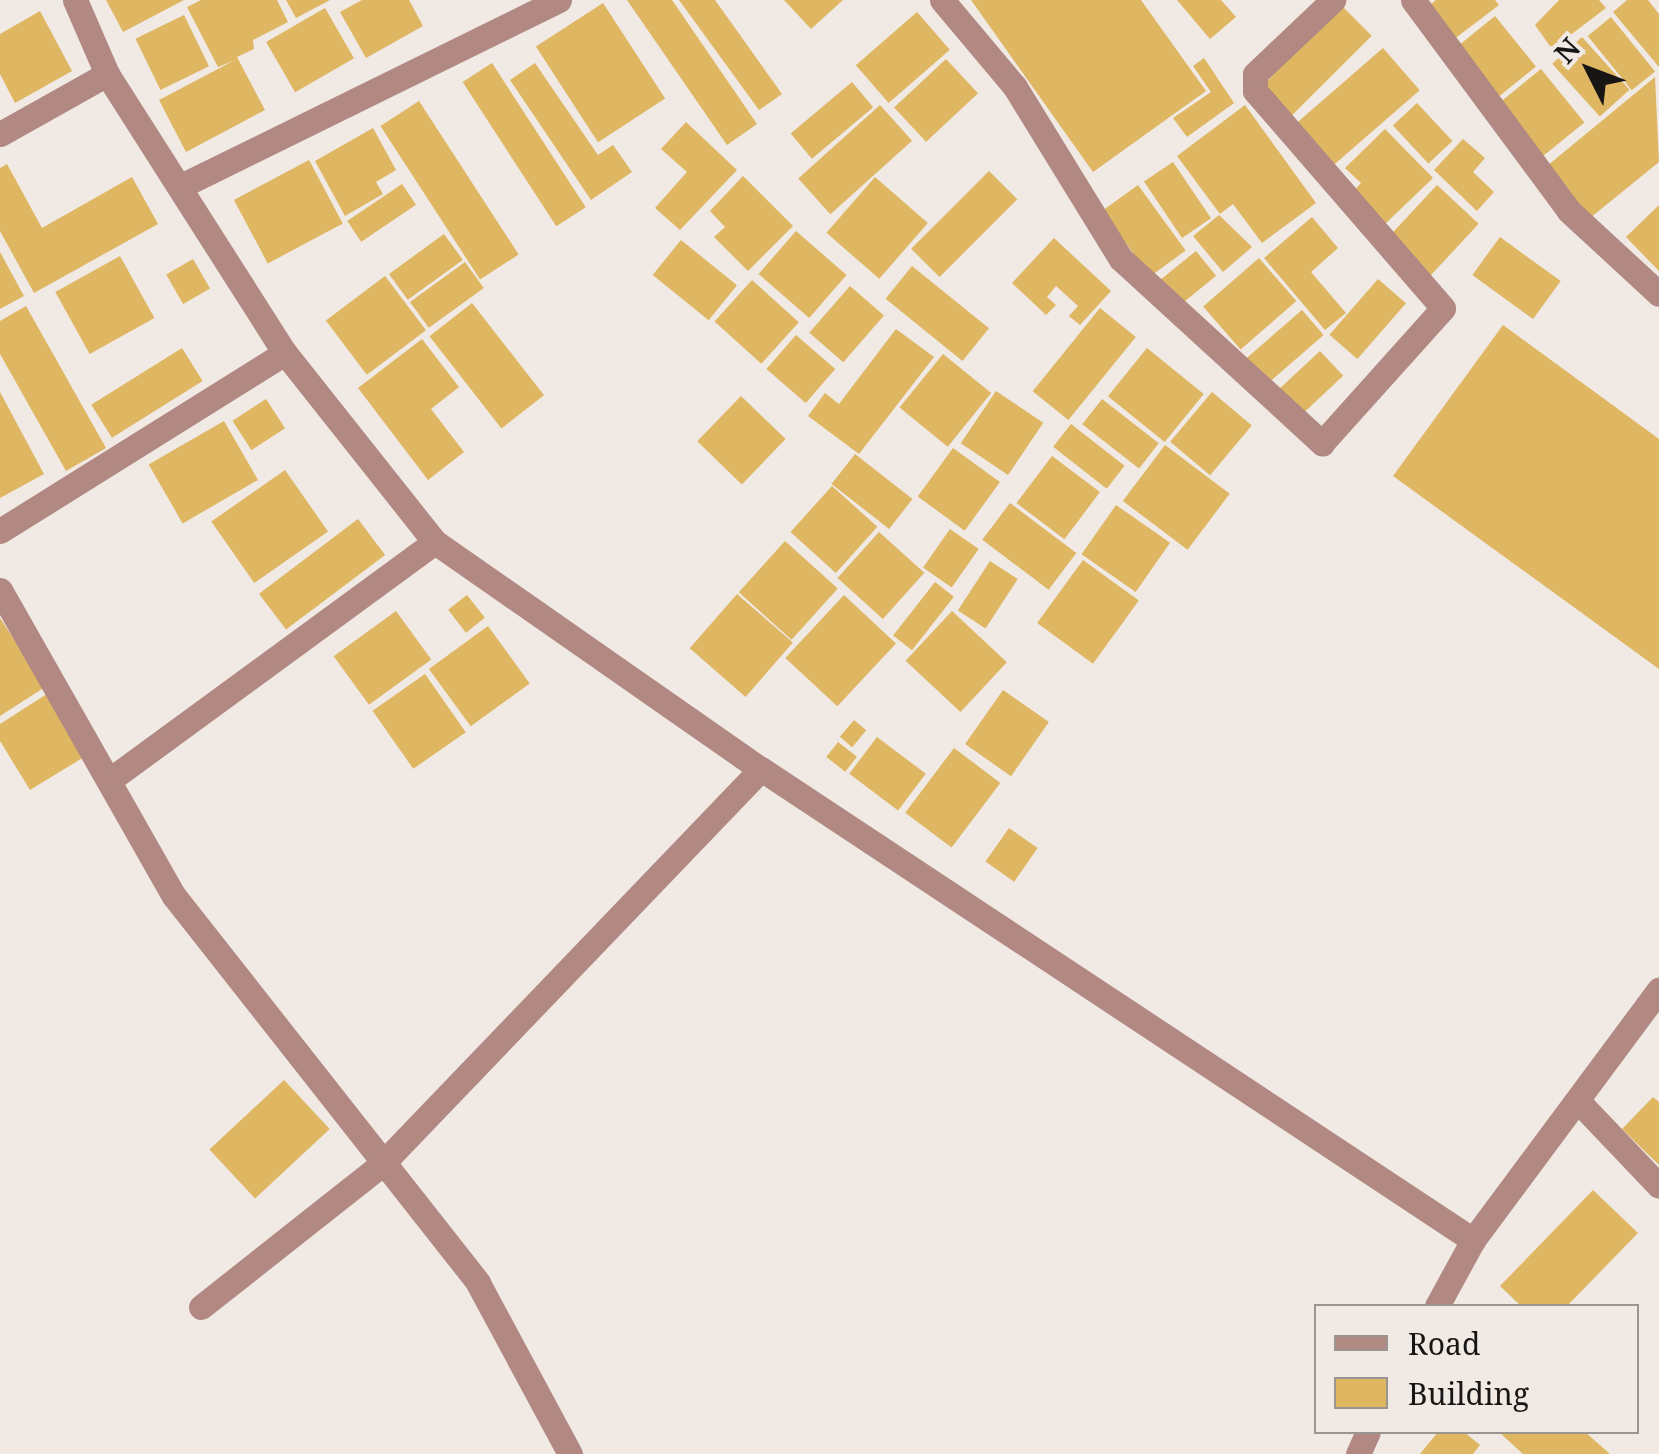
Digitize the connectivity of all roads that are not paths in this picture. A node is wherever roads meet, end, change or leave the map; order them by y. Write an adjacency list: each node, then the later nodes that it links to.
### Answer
1 (76, 0): 6 (street)
2 (558, 0): 8 (street)
3 (942, 0): 4 (street)
4 (1333, 0)
5 (1412, 0): 9 (street)
6 (107, 74): 7 (street); 8 (street)
7 (0, 134)
8 (183, 185): 10 (street)
9 (1659, 294)
10 (286, 353): 11 (street); 12 (street)
11 (0, 531)
12 (435, 542): 14 (street); 15 (street)
13 (0, 590): 15 (street)
14 (761, 769): 18 (street); 20 (street)
15 (111, 779): 18 (street)
16 (1659, 990): 17 (street)
17 (1578, 1102): 19 (street); 20 (street)
18 (382, 1164): 22 (street); 23 (street)
19 (1659, 1186)
20 (1474, 1240): 21 (street)
21 (1437, 1304)
22 (201, 1307)
23 (570, 1454)

